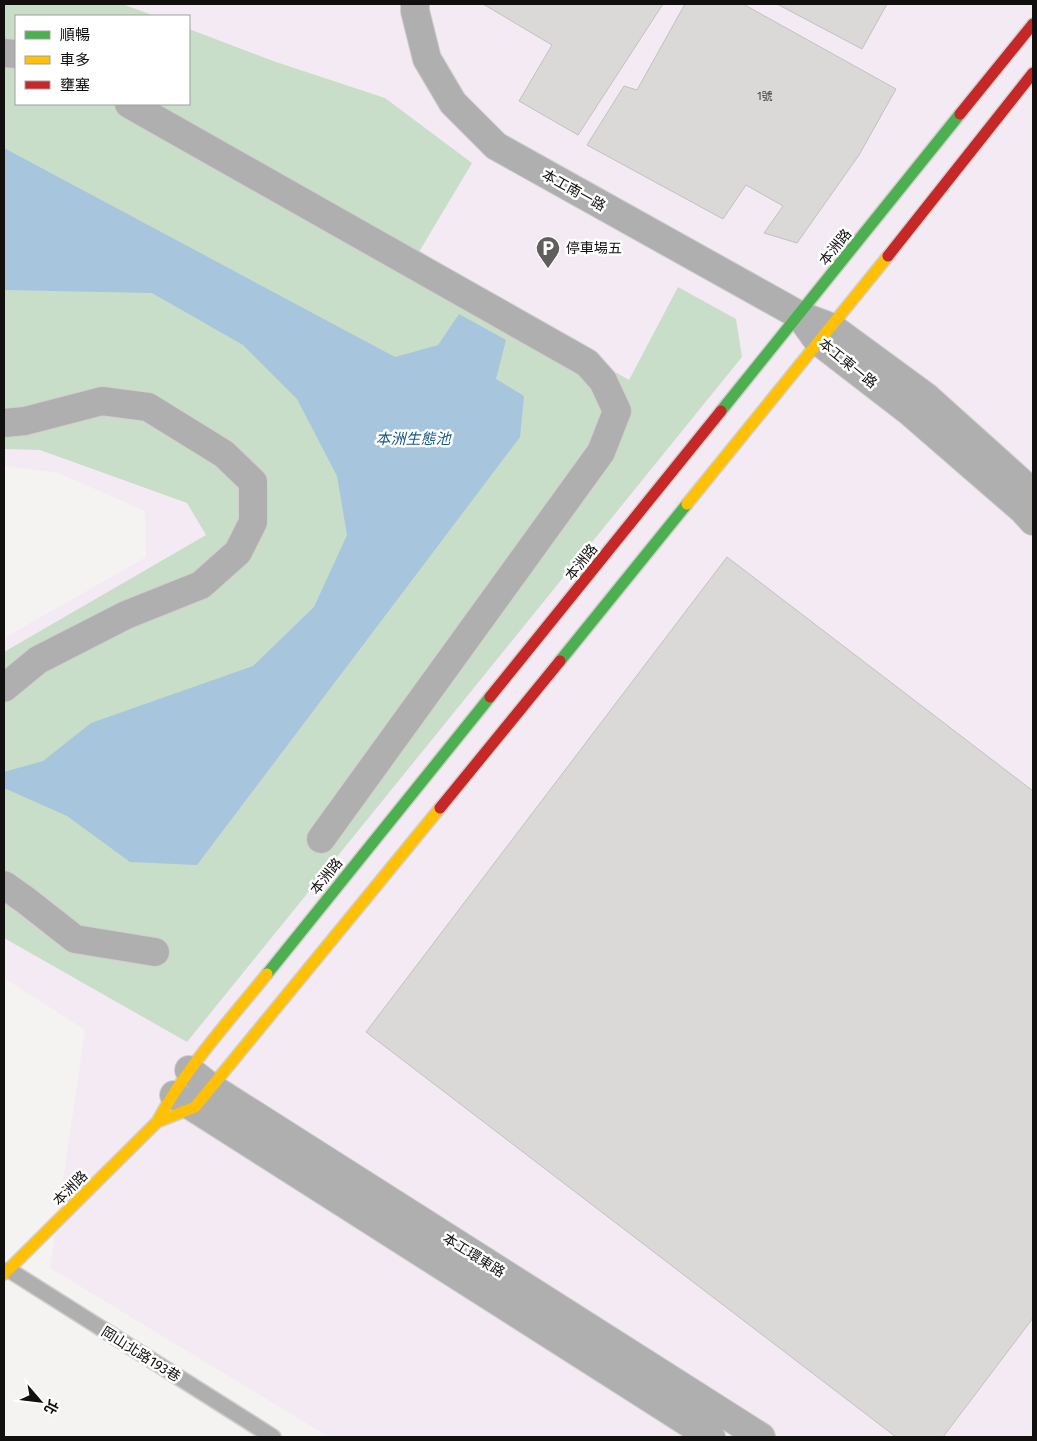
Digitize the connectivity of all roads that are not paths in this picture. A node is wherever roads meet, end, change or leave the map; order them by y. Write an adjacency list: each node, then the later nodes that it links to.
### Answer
1 (415, 4): 5 (street, 本工南一路)
2 (1033, 24): 5 (main road, 本洲路)
3 (1033, 73): 6 (main road, 本洲路)
4 (131, 105): 11 (street)
5 (799, 315): 6 (street, 本工東一路); 14 (main road, 本洲路)
6 (824, 334): 8 (street, 本工東一路); 9 (street, 本工東一路); 15 (main road, 本洲路)
7 (4, 423): 10 (street)
8 (1033, 493)
9 (1033, 521)
10 (4, 688)
11 (321, 839)
12 (4, 885): 13 (street)
13 (154, 952)
14 (188, 1070): 15 (street, 本工環東路)
15 (193, 1096): 16 (main road, 本洲路); 16 (main road, 本洲路); 19 (street, 本工環東路); 20 (street, 本工環東路)
16 (157, 1122): 17 (main road, 本洲路)
17 (6, 1272): 18 (lane, 岡山北路193巷)
18 (273, 1437)
19 (711, 1437)
20 (761, 1437)

